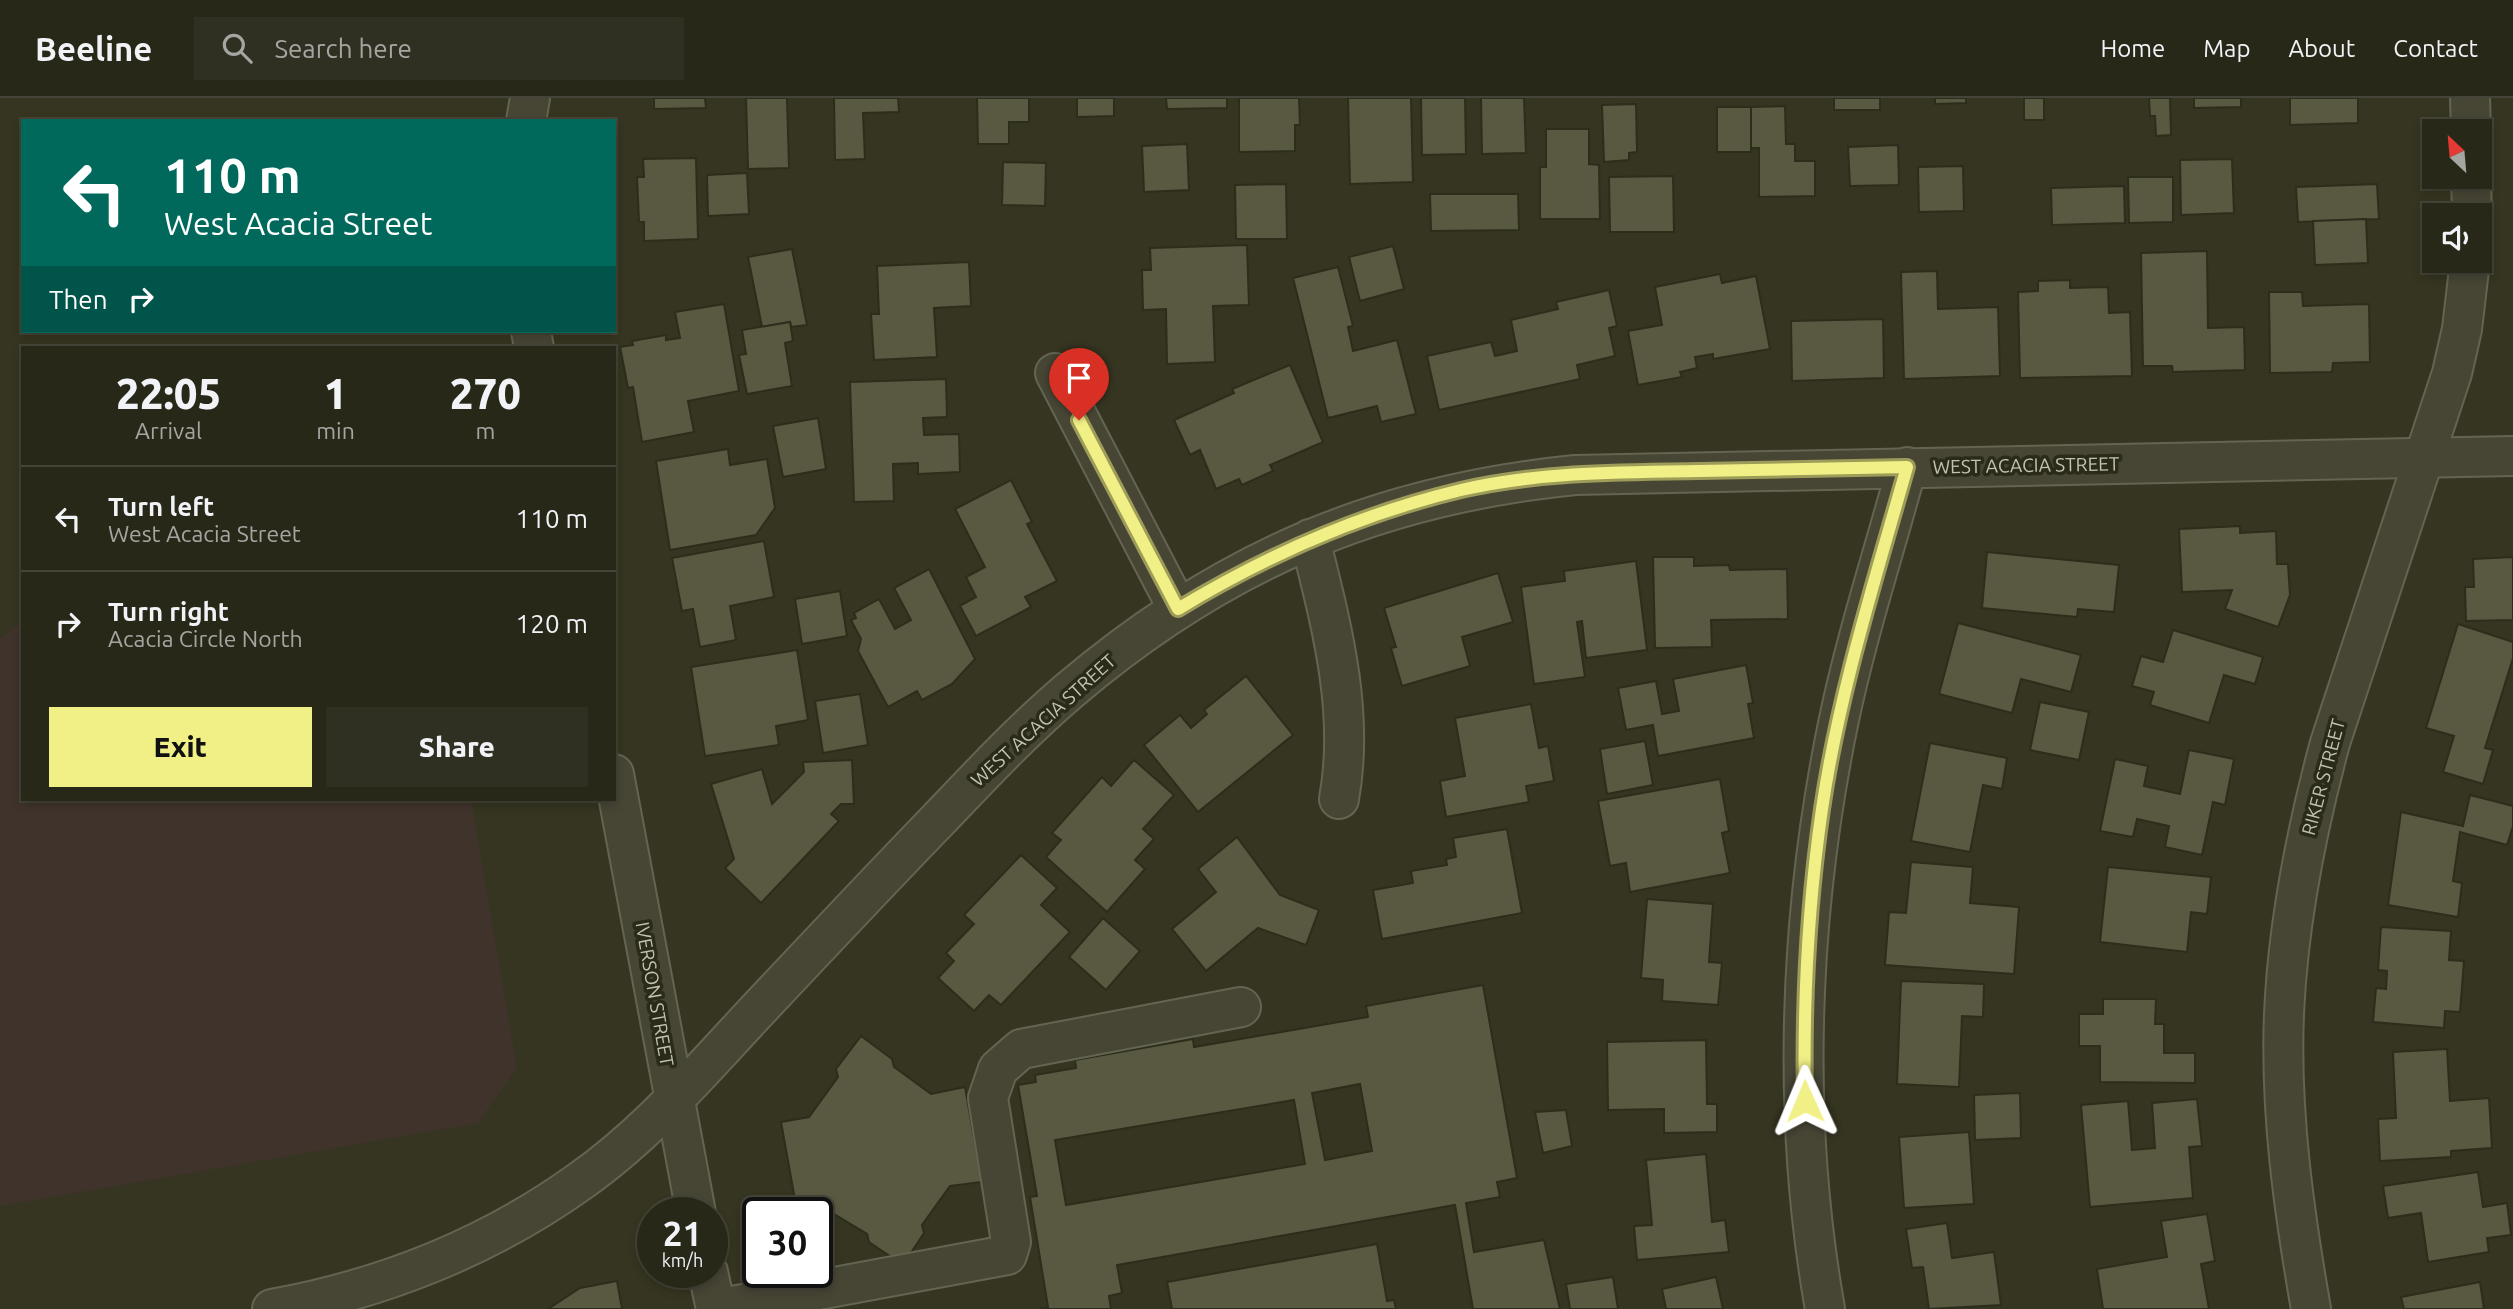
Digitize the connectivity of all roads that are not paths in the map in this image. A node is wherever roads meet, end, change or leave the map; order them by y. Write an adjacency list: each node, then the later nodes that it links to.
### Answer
1 (530, 98): 3 (street)
2 (2470, 98): 4 (street)
3 (526, 119)
4 (2471, 119)
5 (2469, 273): 8 (street, RIKER STREET)
6 (1055, 373): 11 (street)
7 (2513, 456): 8 (street, WEST ACACIA STREET)
8 (2425, 457): 9 (street, WEST ACACIA STREET); 21 (street, RIKER STREET)
9 (1907, 467): 10 (street, WEST ACACIA STREET); 20 (street)
10 (1310, 539): 11 (street, WEST ACACIA STREET); 13 (street)
11 (1178, 609): 15 (street, WEST ACACIA STREET)
12 (616, 785): 15 (street, IVERSON STREET)
13 (1339, 799)
14 (1241, 1007): 19 (street)
15 (673, 1101): 16 (street, IVERSON STREET); 18 (street, WEST ACACIA STREET)
16 (693, 1197)
17 (711, 1288): 19 (street)
18 (272, 1309)
19 (716, 1309)
20 (1825, 1309)
21 (2311, 1309)

